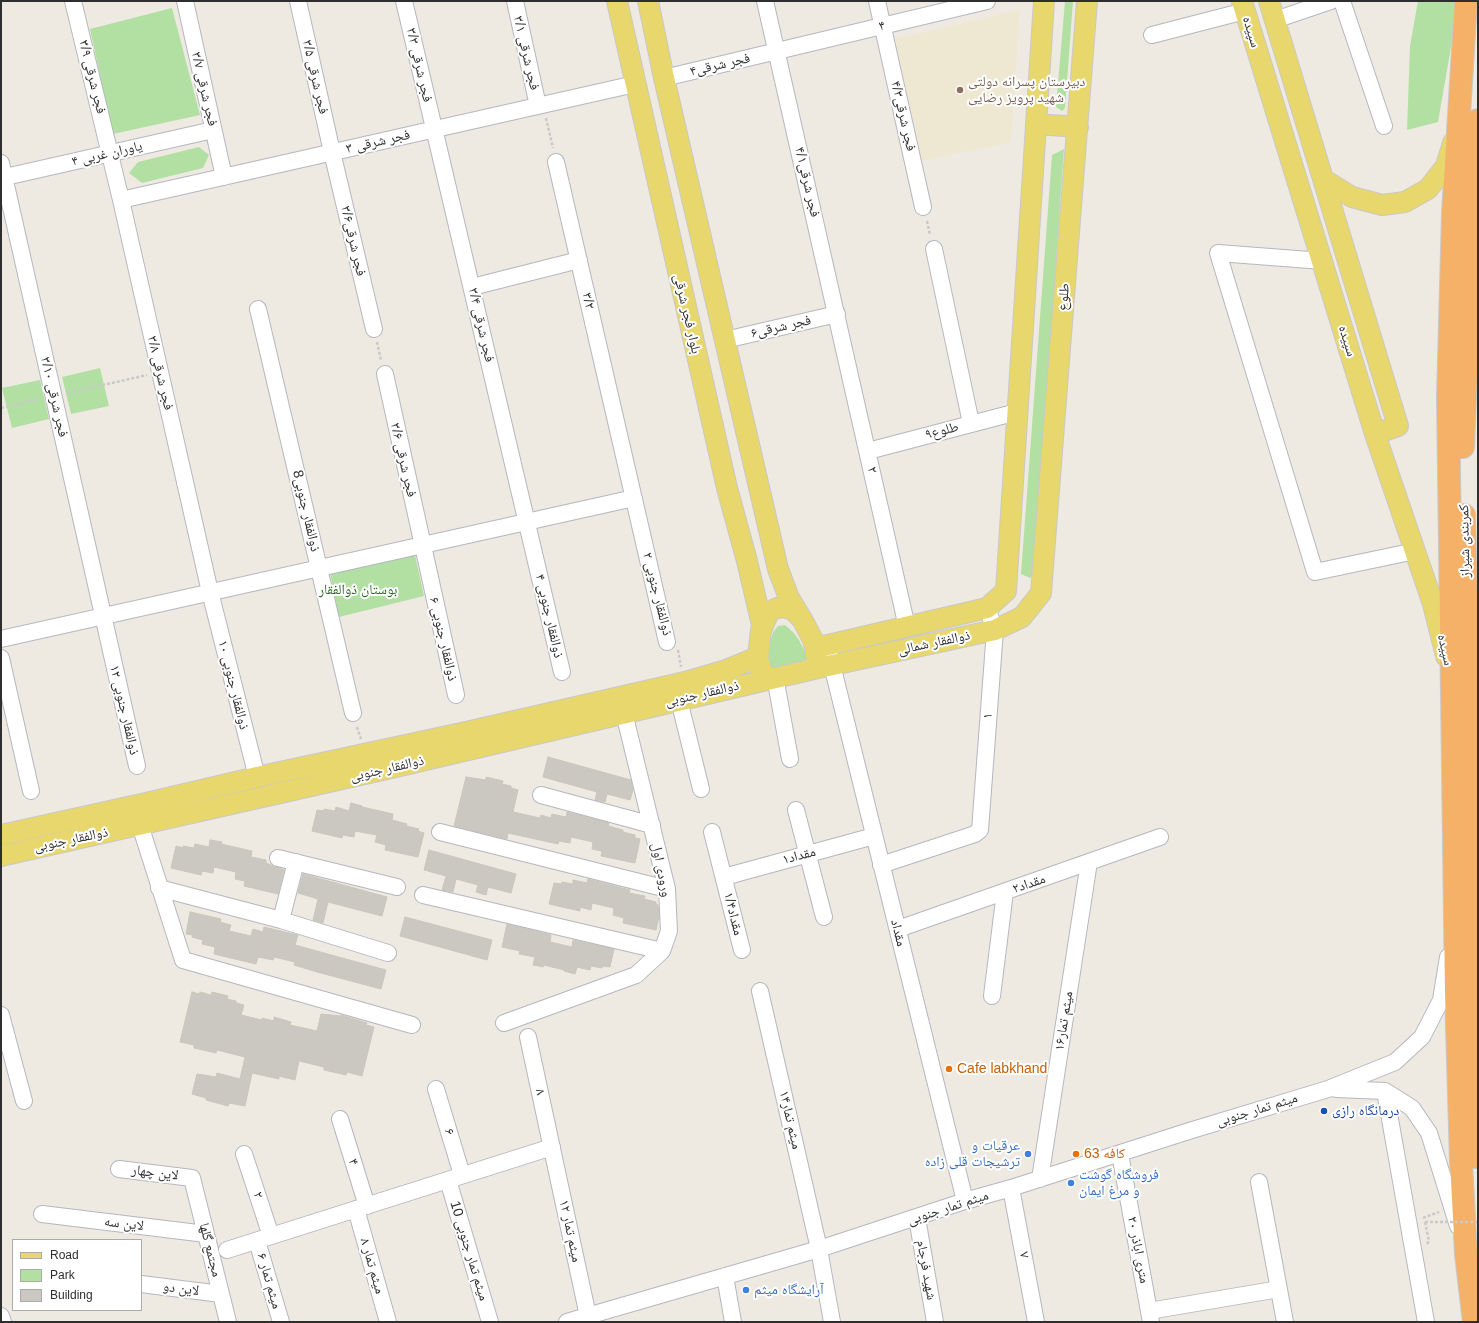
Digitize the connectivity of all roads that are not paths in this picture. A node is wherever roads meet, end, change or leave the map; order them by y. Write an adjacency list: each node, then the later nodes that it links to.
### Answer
1 (73, 1): 32 (street, ۳/۹ فجر شرقی)
2 (185, 1): 30 (street, ۳/۷ فجر شرقی)
3 (298, 1): 31 (street, ۳/۵ فجر شرقی)
4 (404, 1): 29 (street, ۳/۳ فجر شرقی)
5 (514, 1): 24 (street, ۳/۱ فجر شرقی)
6 (617, 1): 23 (main road, بلوار فجر شرقی)
7 (648, 1): 22 (main road)
8 (765, 1): 21 (street, فجر شرقی۴/۱)
9 (877, 1): 19 (street, فجر شرقی۴/۳)
10 (987, 1): 19 (street, ۴)
11 (1044, 1): 26 (main road)
12 (1087, 1): 28 (main road, طلوع)
13 (1269, 1): 18 (main road, سپیده)
14 (1331, 1): 18 (street)
15 (1342, 1): 27 (street)
16 (1466, 1): 25 (highway)
17 (1244, 6): 20 (street); 41 (main road, سپیده)
18 (1275, 20): 36 (main road, سپیده)
19 (882, 26): 21 (street, ۴); 38 (street, فجر شرقی۴/۳)
20 (1152, 36)
21 (776, 51): 22 (street, فجر شرقی۴); 44 (street, فجر شرقی۴/۱)
22 (664, 78): 46 (main road)
23 (635, 84): 24 (street, ۳ فجر شرقی); 57 (main road, بلوار فجر شرقی)
24 (540, 105): 29 (street, ۳ فجر شرقی)
25 (1468, 122): 36 (main road); 76 (highway); 164 (highway, کمربندی شیراز)
26 (1036, 124): 28 (main road); 48 (main road)
27 (1384, 126)
28 (1078, 127): 61 (main road, طلوع)
29 (434, 129): 31 (street, ۳ فجر شرقی); 42 (street, ۳/۴ فجر شرقی)
30 (213, 130): 32 (street, ۴ یاوران غربی); 35 (street, ۳/۷ فجر شرقی)
31 (332, 152): 35 (street, ۳ فجر شرقی); 45 (street, فجر شرقی۳/۶)
32 (110, 153): 34 (street, ۴ یاوران غربی); 37 (street, ۳/۸ فجر شرقی)
33 (556, 162): 40 (street, ۳/۲)
34 (2, 173): 63 (street, ۳/۱۰ فجر شرقی)
35 (224, 177): 37 (street, ۳ فجر شرقی)
36 (1323, 179): 50 (main road, سپیده)
37 (121, 200): 60 (street, ۳/۸ فجر شرقی)
38 (923, 207)
39 (934, 250): 49 (street)
40 (579, 260): 42 (street); 52 (street, ۳/۲)
41 (1323, 261): 50 (main road, سپیده); 55 (street)
42 (472, 287): 53 (street, ۳/۴ فجر شرقی)
43 (258, 309): 58 (street, 8ذوالفقار جنوبی)
44 (837, 314): 46 (street, فجر شرقی۶); 51 (street, ۲)
45 (374, 329)
46 (725, 340): 56 (main road)
47 (384, 374): 54 (street, ۳/۶ فجر شرقی)
48 (1017, 412): 49 (street, طلوع۹); 59 (main road)
49 (971, 423): 51 (street, طلوع۹)
50 (1375, 434): 55 (main road, سپیده)
51 (868, 450): 66 (street, ۲)
52 (634, 498): 53 (street); 69 (street, ۲ ذوالفقار جنوبی)
53 (528, 522): 54 (street); 74 (street, ۴ ذوالفقار جنوبی)
54 (422, 545): 58 (street); 78 (street, ۶ ذوالفقار جنوبی)
55 (1415, 551): 76 (main road, سپیده)
56 (776, 560): 57 (main road); 64 (main road)
57 (747, 561): 65 (main road, بلوار فجر شرقی)
58 (319, 568): 60 (street); 79 (street, 8ذوالفقار جنوبی)
59 (1006, 591): 61 (main road); 62 (main road, ذوالفقار شمالی)
60 (210, 592): 63 (street); 84 (street, ۱۰ ذوالفقار جنوبی)
61 (1041, 593): 67 (main road, ذوالفقار شمالی)
62 (987, 608): 66 (main road, ذوالفقار شمالی); 67 (street, ۱)
63 (103, 616): 68 (street); 83 (street, ۱۲ ذوالفقار جنوبی)
64 (802, 619): 65 (main road); 70 (main road)
65 (762, 625): 71 (main road)
66 (907, 627): 70 (main road, ذوالفقار شمالی)
67 (995, 630): 73 (main road, ذوالفقار شمالی); 101 (street, ۱)
68 (1, 638)
69 (667, 642)
70 (821, 646): 73 (main road)
71 (758, 657): 75 (main road); 77 (main road)
72 (1, 658): 86 (street)
73 (823, 666): 75 (main road, ذوالفقار شمالی); 94 (street, مقداد)
74 (562, 672)
75 (773, 678): 77 (main road, ذوالفقار جنوبی); 82 (street)
76 (1451, 681): 103 (highway)
77 (677, 689): 80 (main road, ذوالفقار جنوبی); 81 (main road, ذوالفقار جنوبی); 85 (street)
78 (456, 695)
79 (353, 713)
80 (624, 713): 81 (main road, ذوالفقار جنوبی); 90 (street, ورودی اول)
81 (398, 757): 84 (main road, ذوالفقار جنوبی); 89 (main road, ذوالفقار جنوبی)
82 (790, 759)
83 (137, 766)
84 (257, 777): 93 (main road, ذوالفقار جنوبی)
85 (701, 789)
86 (31, 791)
87 (541, 795): 90 (street)
88 (796, 810): 96 (street)
89 (140, 825): 97 (main road, ذوالفقار جنوبی); 105 (street)
90 (652, 825): 106 (street, ورودی اول)
91 (440, 832): 106 (street)
92 (712, 832): 102 (street, مقداد۱/۴)
93 (1, 835)
94 (874, 836): 96 (street, مقداد۱); 101 (street, مقداد)
95 (1160, 837): 100 (street, مقداد۲)
96 (807, 854): 102 (street, مقداد۱); 109 (street)
97 (1, 856)
98 (278, 858): 99 (street)
99 (296, 862): 104 (street); 110 (street)
100 (1089, 862): 107 (street, مقداد۲); 132 (street, میثم تمار۱۶)
101 (882, 865): 111 (street, مقداد)
102 (724, 877): 112 (street, مقداد۱/۴)
103 (1454, 883): 121 (street, میثم تمار جنوبی); 143 (highway)
104 (397, 887)
105 (159, 888): 110 (street); 119 (street)
106 (667, 889): 113 (street, ورودی اول)
107 (1005, 892): 111 (street, مقداد۲); 116 (street)
108 (423, 895): 113 (street)
109 (824, 917)
110 (281, 920): 114 (street)
111 (898, 930): 135 (street, مقداد)
112 (742, 950)
113 (662, 951): 118 (street, ورودی اول)
114 (388, 953)
115 (760, 991): 142 (street, میثم تمار۱۴)
116 (992, 996)
117 (1, 1015): 124 (street)
118 (504, 1023)
119 (412, 1026)
120 (528, 1037): 126 (street, ۸)
121 (1328, 1088): 123 (street, میثم تمار جنوبی); 128 (street, میثم تمار جنوبی)
122 (436, 1089): 131 (street, ۶)
123 (1385, 1091): 143 (street, میثم تمار جنوبی); 162 (street)
124 (24, 1101)
125 (340, 1119): 136 (street, ۴)
126 (552, 1147): 131 (street); 149 (street, میثم تمار ۱۲)
127 (244, 1154): 140 (street, ۲)
128 (1120, 1154): 132 (street, میثم تمار جنوبی); 150 (street, ۲۰ متری اباذر)
129 (119, 1168): 130 (street, لاین چهار)
130 (192, 1178): 139 (street, مجتمع گلها)
131 (455, 1178): 136 (street); 155 (street, میثم تمار جنوبی 10)
132 (1040, 1179): 134 (street, میثم تمار جنوبی)
133 (1259, 1182): 146 (street)
134 (1012, 1188): 135 (street, میثم تمار جنوبی); 160 (street, ۷)
135 (964, 1201): 138 (street, میثم تمار جنوبی)
136 (361, 1207): 140 (street); 154 (street, میثم تمار ۸)
137 (42, 1214): 139 (street, لاین سه)
138 (917, 1218): 142 (street, میثم تمار جنوبی); 159 (street, شهید فرجام)
139 (206, 1234): 147 (street, مجتمع گلها)
140 (264, 1238): 141 (street); 153 (street, میثم تمار ۶)
141 (227, 1250)
142 (819, 1250): 144 (street, میثم تمار جنوبی); 158 (street, میثم تمار۱۴)
143 (1466, 1254): 163 (highway)
144 (725, 1276): 149 (street, میثم تمار جنوبی); 157 (street)
145 (142, 1284): 147 (street, لاین دو)
146 (1279, 1289): 150 (street); 161 (street)
147 (221, 1294): 152 (street, مجتمع گلها)
148 (1, 1316): 151 (street)
149 (588, 1316): 156 (street, میثم تمار جنوبی)
150 (1150, 1317)
151 (3, 1322)
152 (228, 1322)
153 (281, 1322)
154 (388, 1322)
155 (490, 1322)
156 (566, 1322)
157 (733, 1322)
158 (832, 1322)
159 (935, 1322)
160 (1036, 1322)
161 (1285, 1322)
162 (1426, 1322)
163 (1474, 1322)
164 (1477, 1322)

